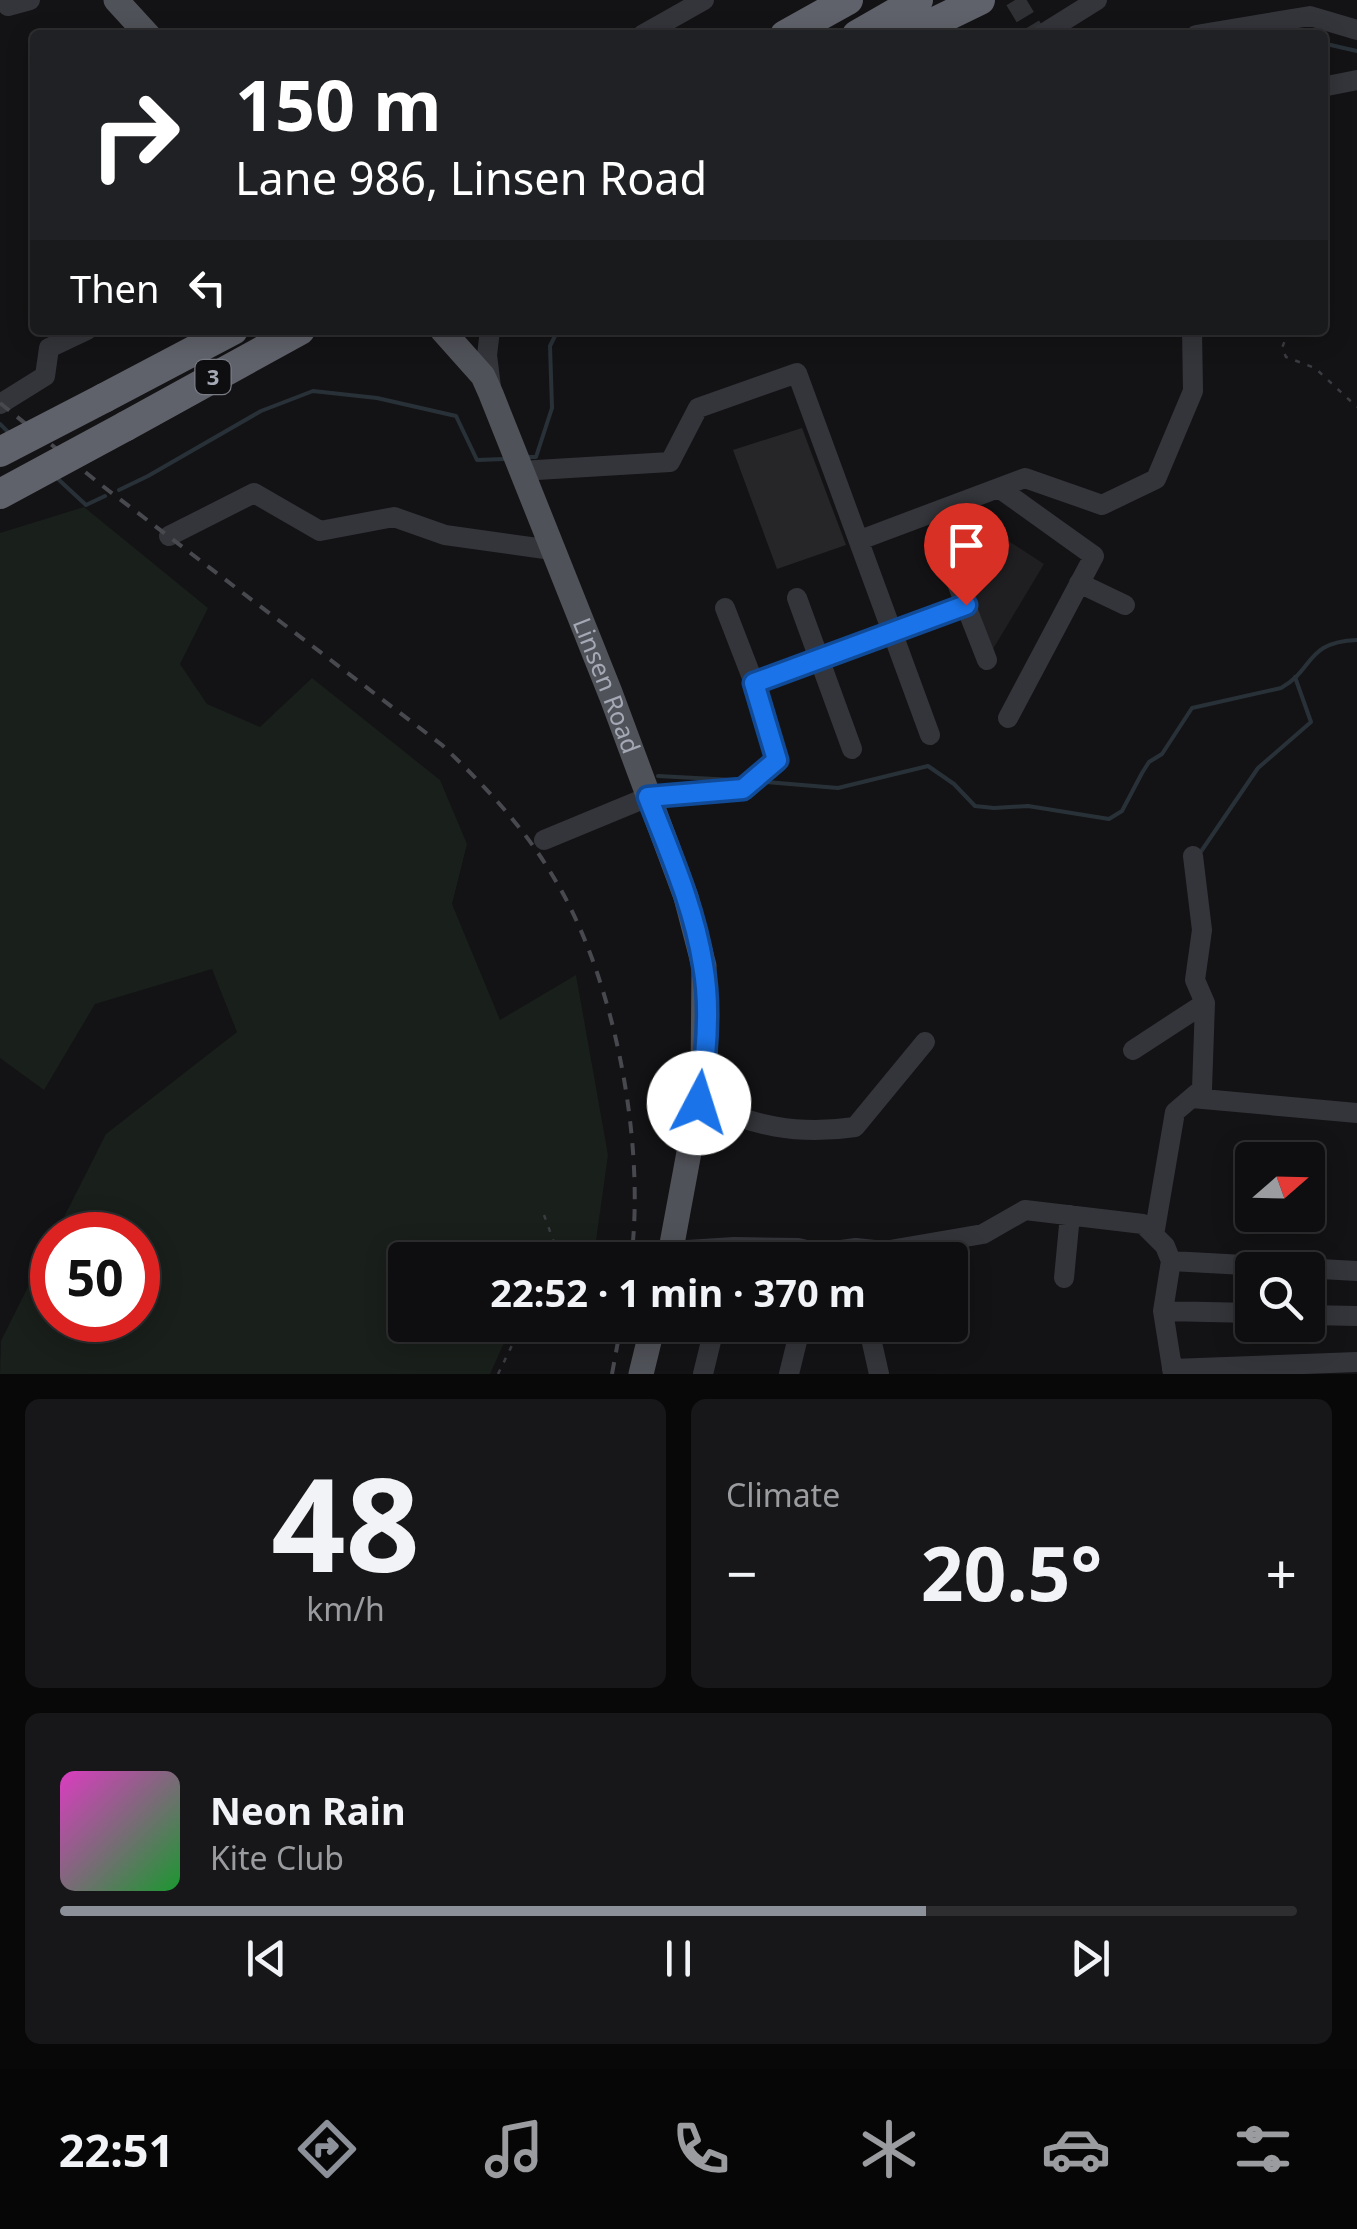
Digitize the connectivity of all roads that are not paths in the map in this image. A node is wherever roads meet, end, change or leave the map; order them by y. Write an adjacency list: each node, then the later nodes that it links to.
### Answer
1 (30, 0): 8 (street)
2 (116, 0): 9 (main road)
3 (704, 0): 10 (street)
4 (848, 0): 11 (highway)
5 (918, 0): 12 (highway)
6 (980, 0): 13 (highway)
7 (1097, 0): 14 (street)
8 (8, 6)
9 (137, 30)
10 (651, 30)
11 (795, 30)
12 (866, 30)
13 (918, 30)
14 (1049, 30)
15 (1226, 30): 16 (street)
16 (1357, 30)
17 (1357, 80): 18 (street)
18 (1328, 86)
19 (77, 335): 26 (street)
20 (224, 335): 27 (highway, 3, bridge)
21 (291, 335): 30 (highway, 3, bridge)
22 (446, 335): 25 (main road, Linsen Road)
23 (489, 335): 25 (street)
24 (1192, 335): 29 (street)
25 (491, 394): 28 (main road, Linsen Road)
26 (0, 404)
27 (0, 452)
28 (517, 463): 32 (street); 33 (main road, Linsen Road)
29 (998, 488): 32 (street); 35 (street)
30 (0, 494)
31 (169, 536): 33 (street)
32 (860, 540): 40 (street)
33 (552, 550): 47 (main road, Linsen Road)
34 (946, 555): 37 (street)
35 (1080, 583): 38 (street); 44 (street)
36 (798, 598): 41 (street)
37 (966, 605): 40 (street); 42 (street)
38 (1124, 605)
39 (724, 608): 43 (street)
40 (892, 632): 41 (street); 45 (street)
41 (820, 660): 43 (street); 46 (street)
42 (987, 660)
43 (754, 683): 47 (street)
44 (1008, 718)
45 (930, 735)
46 (852, 749)
47 (648, 797): 48 (street); 54 (main road, Linsen Road)
48 (544, 840)
49 (1193, 856): 50 (street)
50 (1204, 1003): 52 (street); 53 (street)
51 (925, 1042): 54 (street)
52 (1133, 1050)
53 (1192, 1098): 55 (street); 57 (street)
54 (699, 1103): 58 (main road, Linsen Road)
55 (1357, 1114)
56 (1070, 1215): 57 (street); 59 (street); 62 (street)
57 (1154, 1235): 60 (street)
58 (672, 1242)
59 (936, 1242)
60 (1171, 1261): 61 (street); 63 (street)
61 (1357, 1271)
62 (1064, 1278)
63 (1163, 1311): 64 (street); 72 (street)
64 (1235, 1313)
65 (1325, 1315): 66 (street)
66 (1357, 1316)
67 (649, 1342): 73 (main road)
68 (710, 1342): 74 (street)
69 (798, 1342): 75 (street)
70 (872, 1342): 76 (street)
71 (1357, 1362): 72 (street)
72 (1172, 1371)
73 (642, 1374)
74 (702, 1374)
75 (790, 1374)
76 (879, 1374)

